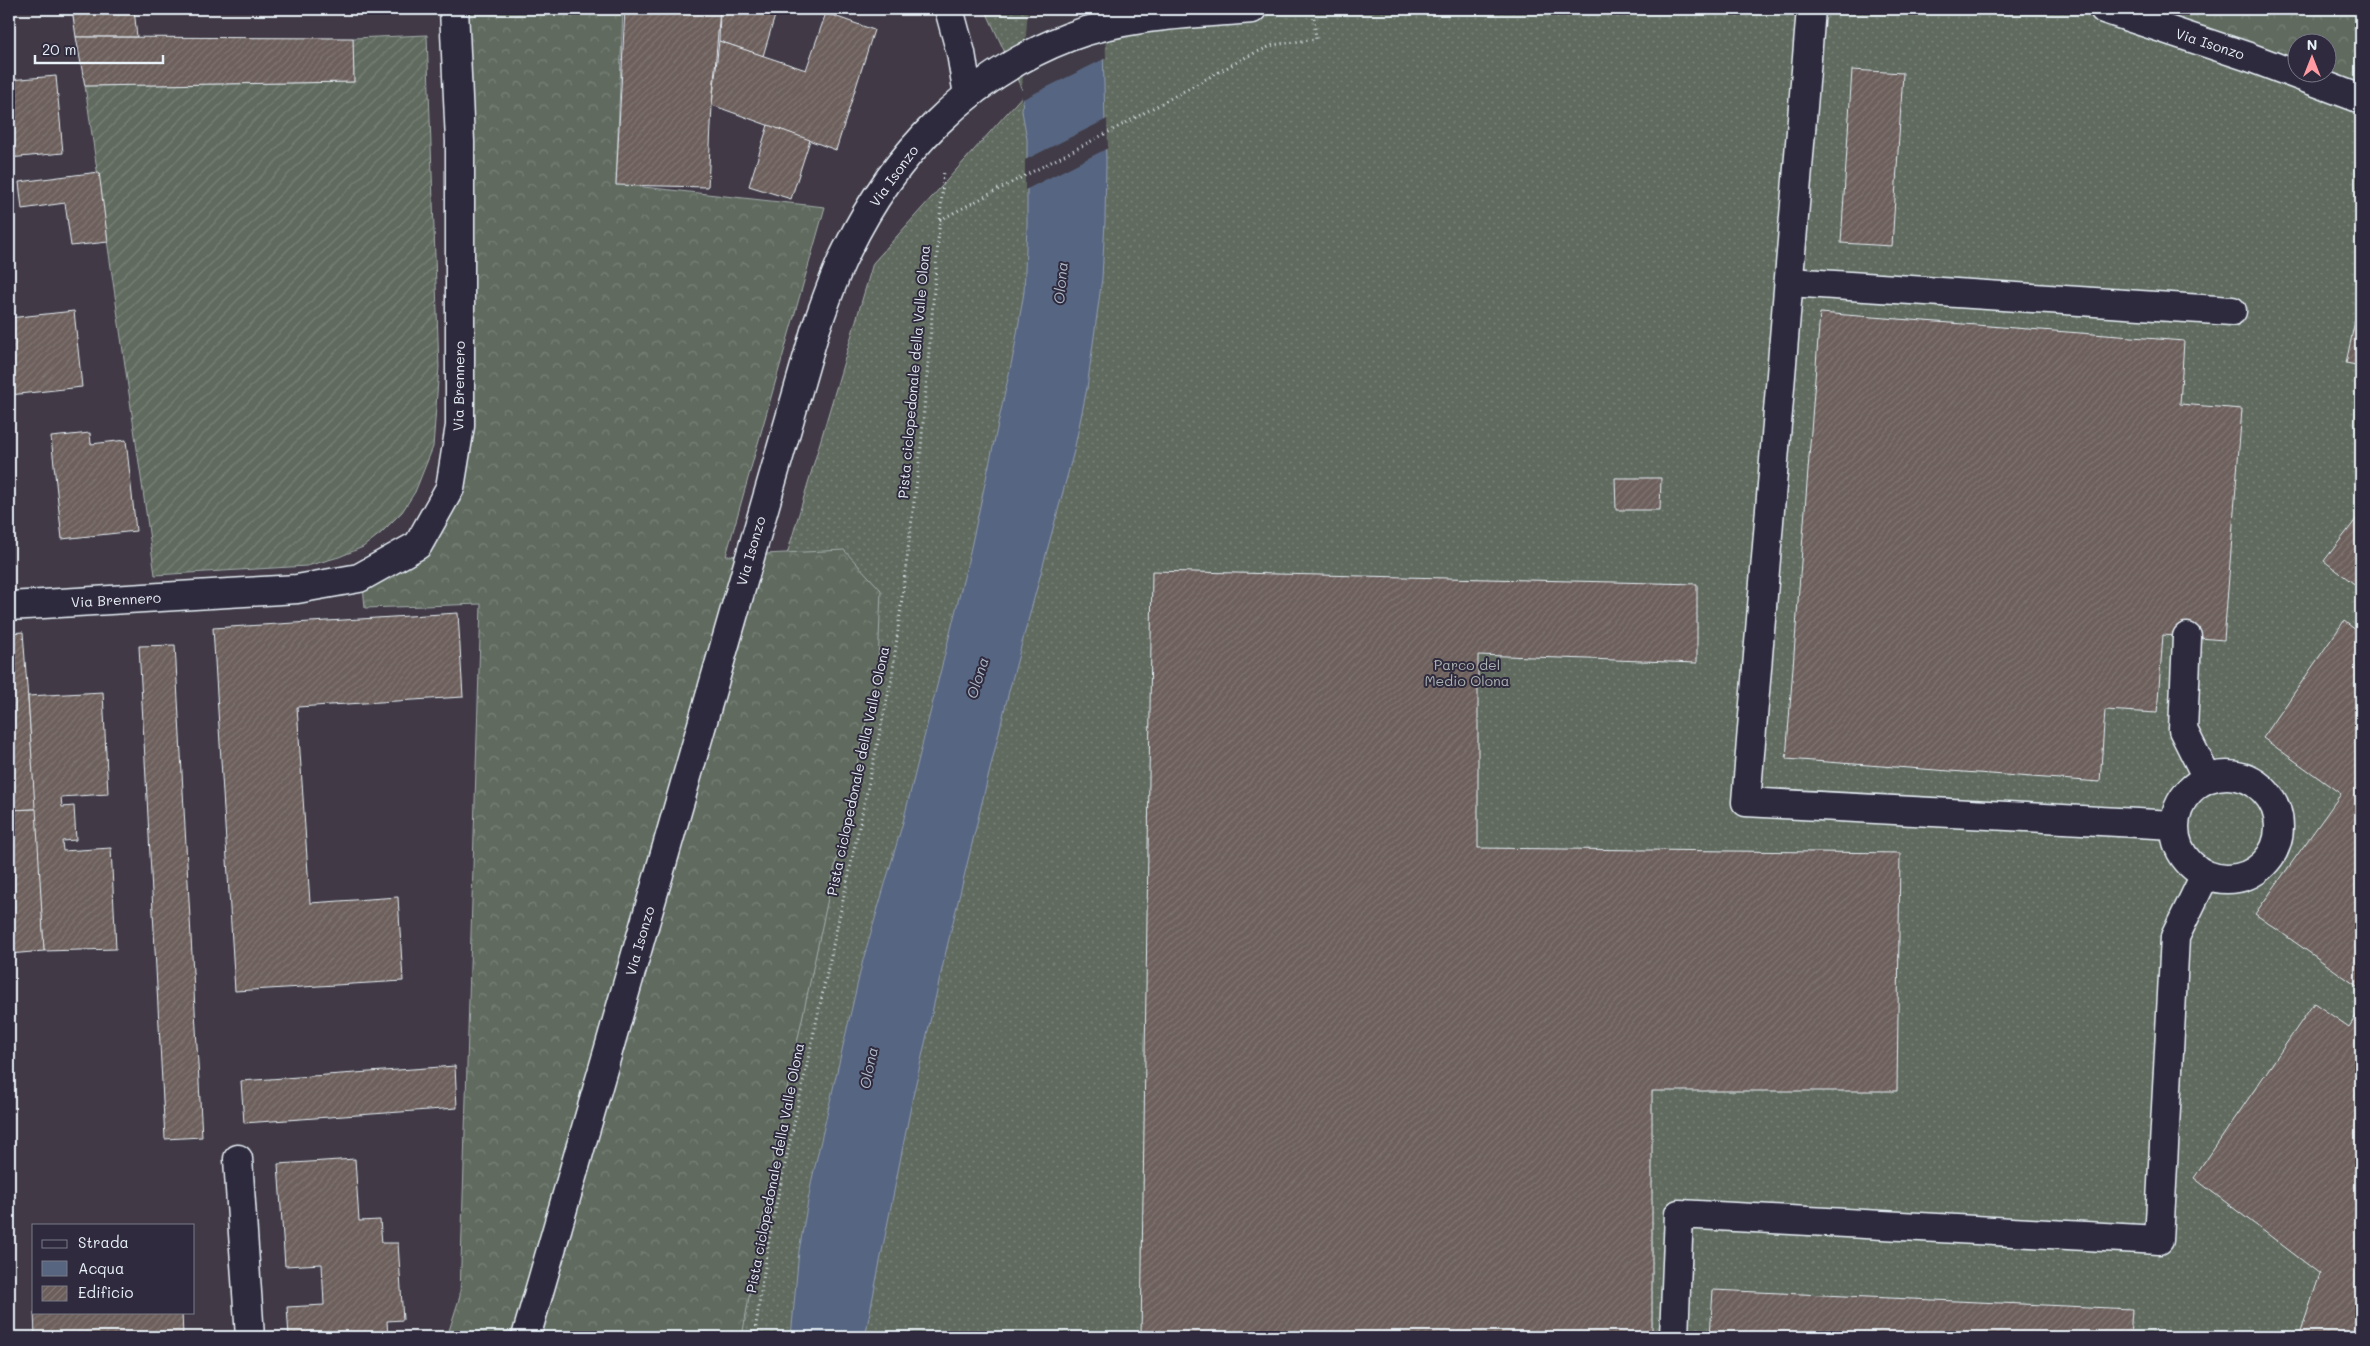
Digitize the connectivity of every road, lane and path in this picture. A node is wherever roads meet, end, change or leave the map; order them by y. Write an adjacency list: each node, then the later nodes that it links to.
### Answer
1 (454, 9): 13 (street, Via Brennero)
2 (949, 9): 7 (street)
3 (1252, 9): 7 (street, Via Isonzo)
4 (1313, 9): 10 (path)
5 (1811, 9): 11 (street)
6 (2104, 9): 8 (street, Via Isonzo)
7 (973, 91): 9 (street, Via Isonzo)
8 (2361, 99)
9 (946, 113): 10 (path, Pista ciclopedonale della Valle Olona); 20 (street, Via Isonzo)
10 (940, 220): 21 (path, Pista ciclopedonale della Valle Olona)
11 (1788, 282): 12 (street); 16 (street)
12 (2232, 311)
13 (9, 606)
14 (2187, 637): 15 (street)
15 (2207, 778): 16 (street); 17 (street)
16 (2174, 825): 17 (street)
17 (2204, 875): 22 (street)
18 (238, 1160): 19 (street)
19 (250, 1337)
20 (526, 1337)
21 (754, 1337)
22 (1674, 1337)

